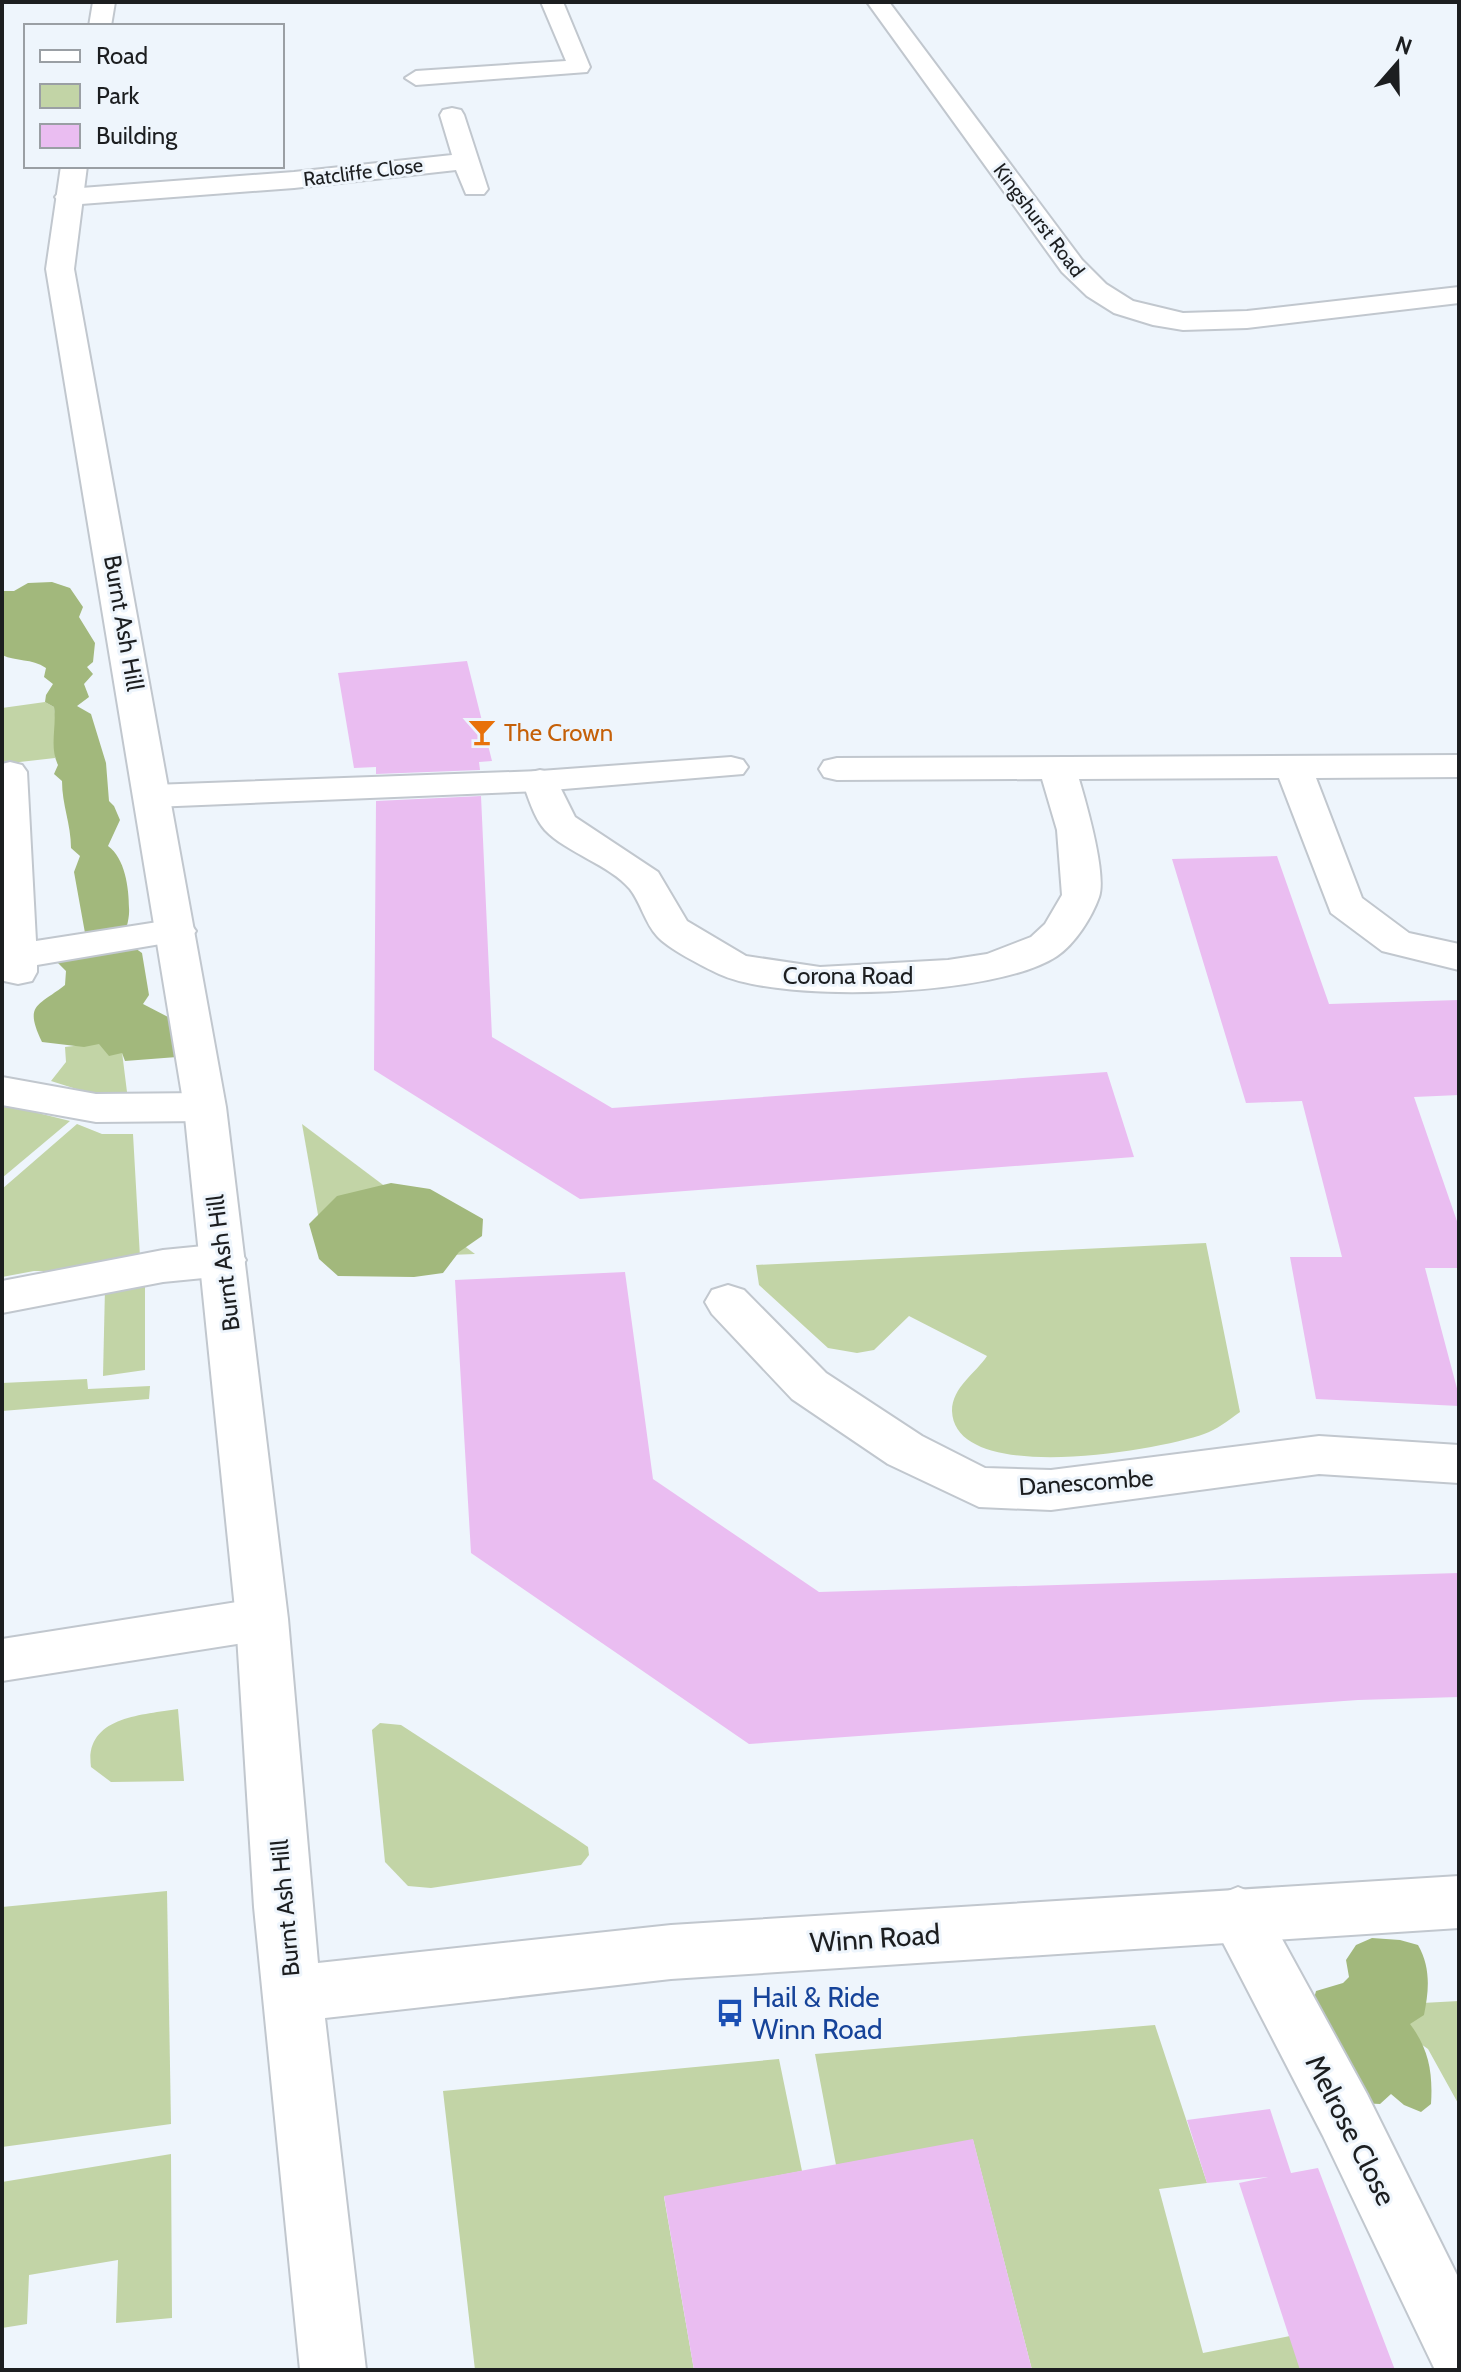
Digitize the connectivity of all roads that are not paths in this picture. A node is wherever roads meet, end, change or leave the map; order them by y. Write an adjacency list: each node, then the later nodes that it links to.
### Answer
1 (104, 2): 4 (street)
2 (552, 2): 5 (lane)
3 (878, 2): 10 (street, Kingshurst Road)
4 (100, 24)
5 (416, 78)
6 (452, 115): 7 (street)
7 (467, 161): 8 (street, Ratcliffe Close); 9 (street)
8 (71, 182): 18 (street, Burnt Ash Hill)
9 (476, 190)
10 (1459, 295)
11 (1459, 766): 13 (street)
12 (731, 767): 17 (lane)
13 (1294, 768): 15 (street); 21 (street)
14 (837, 769): 15 (street)
15 (1058, 770): 17 (street, Corona Road)
16 (10, 772): 19 (lane)
17 (540, 781): 18 (lane)
18 (153, 796): 20 (street, Burnt Ash Hill)
19 (8, 832): 20 (lane)
20 (177, 931): 23 (street, Burnt Ash Hill)
21 (1459, 957)
22 (2, 1091): 23 (lane)
23 (205, 1107): 24 (street, Burnt Ash Hill)
24 (224, 1260): 25 (lane); 28 (street, Burnt Ash Hill)
25 (2, 1297)
26 (728, 1302): 27 (street, Danescombe)
27 (1459, 1464)
28 (262, 1619): 29 (lane); 32 (street, Burnt Ash Hill)
29 (2, 1660)
30 (1459, 1902): 31 (street, Winn Road)
31 (1238, 1914): 32 (street, Winn Road); 33 (street, Melrose Close)
32 (293, 1994): 34 (street, Burnt Ash Hill)
33 (1459, 2349)
34 (333, 2370)

